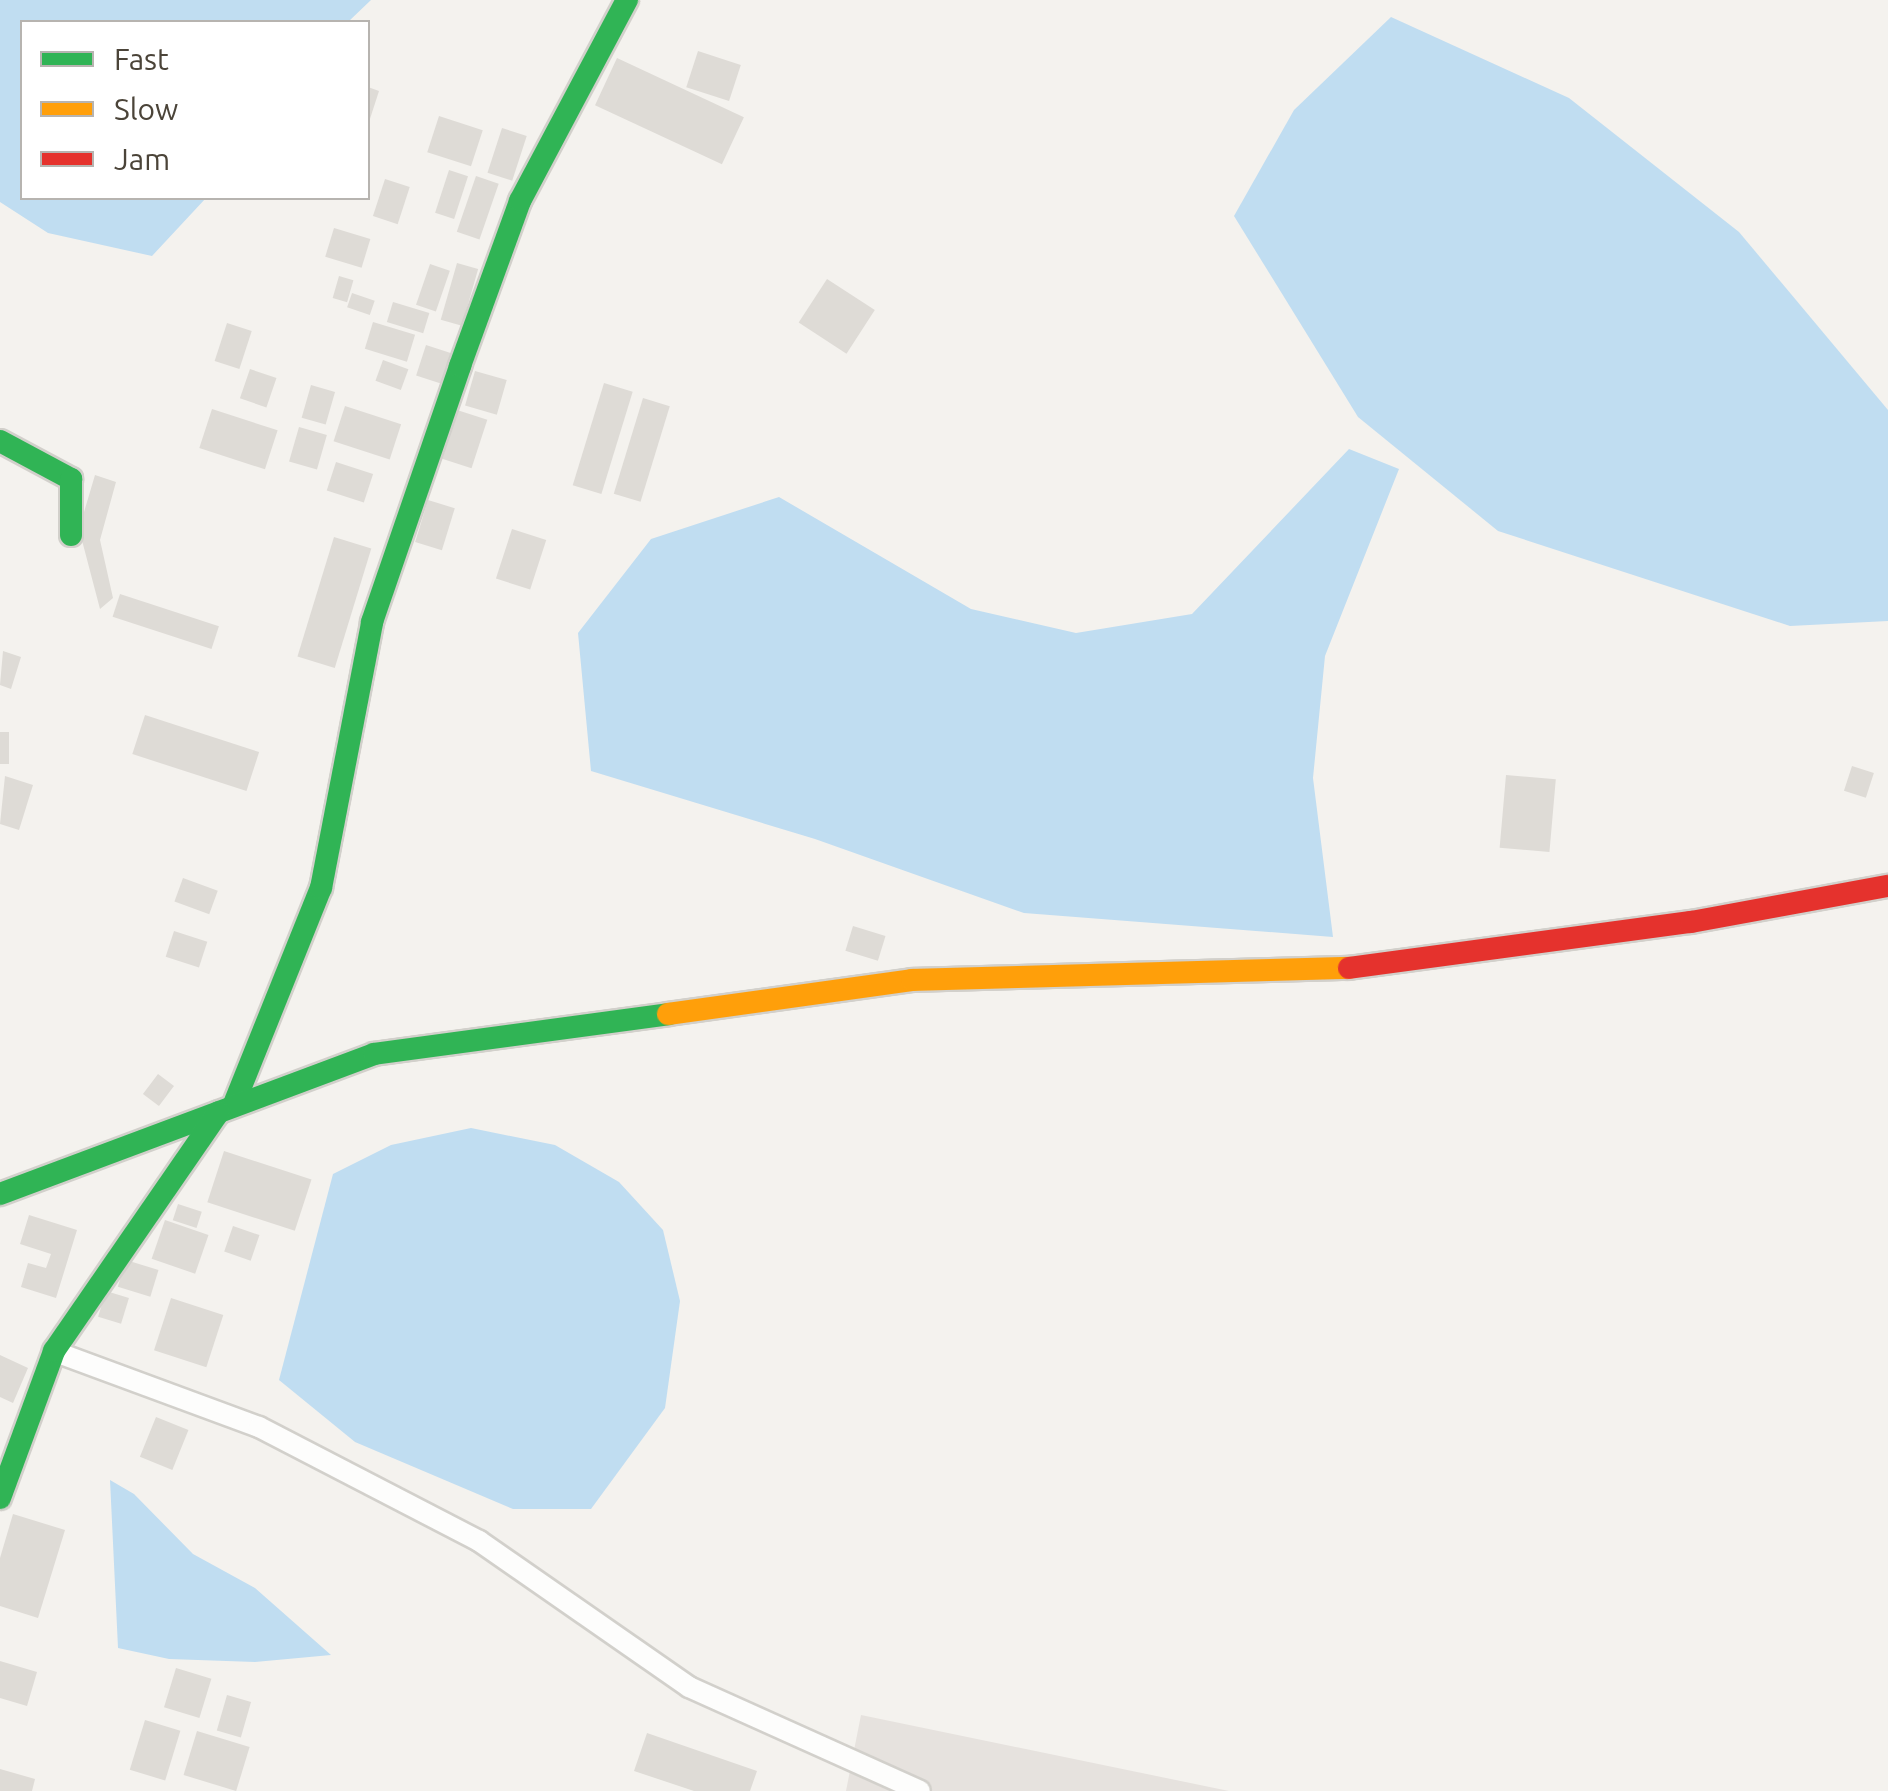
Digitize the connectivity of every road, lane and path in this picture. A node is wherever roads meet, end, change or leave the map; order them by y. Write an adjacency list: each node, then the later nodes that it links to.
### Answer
1 (627, 0): 5 (street)
2 (0, 441): 3 (street)
3 (71, 535)
4 (1888, 886): 5 (street)
5 (226, 1108): 6 (street); 7 (street)
6 (0, 1194)
7 (54, 1351): 8 (street); 9 (lane)
8 (0, 1498)
9 (920, 1791)

